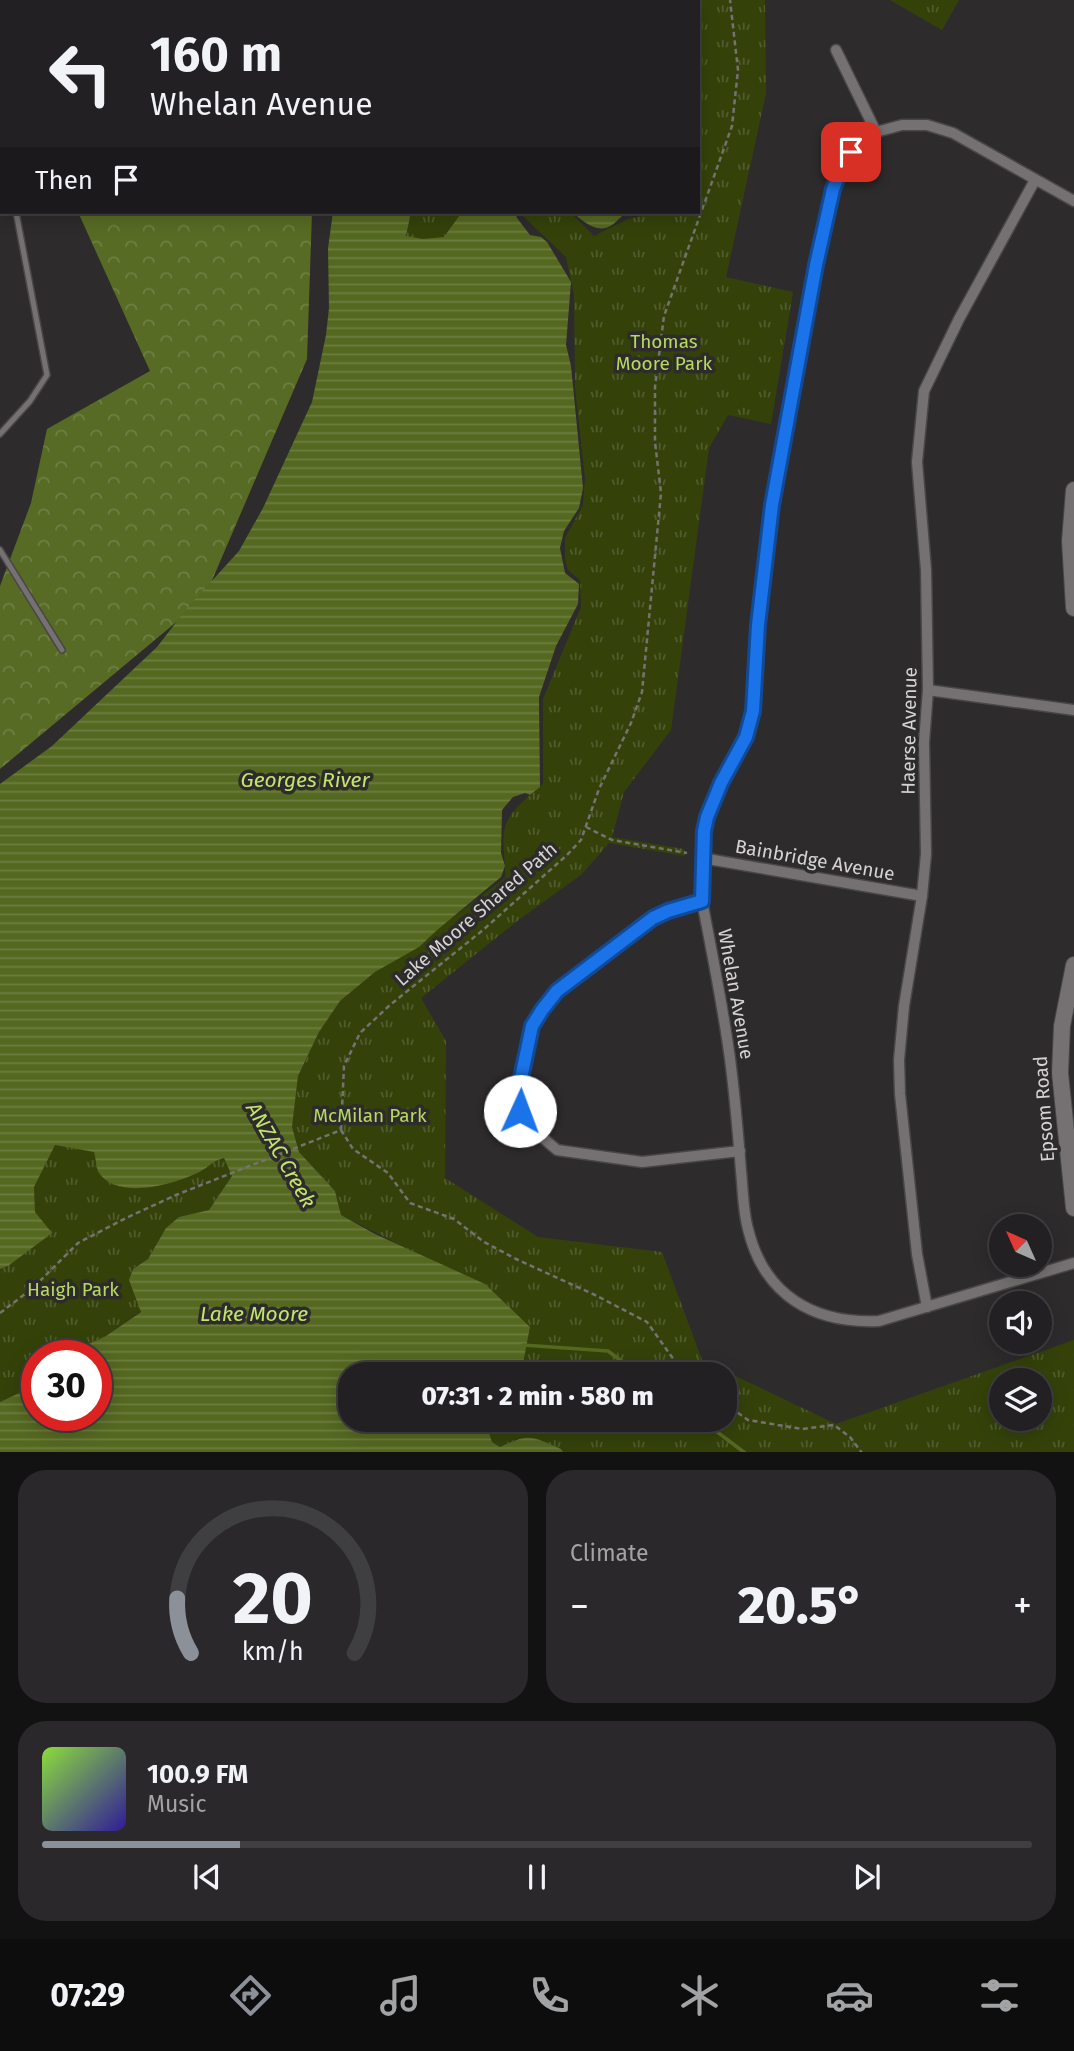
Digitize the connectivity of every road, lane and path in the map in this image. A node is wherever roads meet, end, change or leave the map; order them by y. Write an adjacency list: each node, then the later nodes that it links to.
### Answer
1 (730, 0): 14 (path, Lake Moore Shared Path)
2 (836, 50): 3 (street)
3 (876, 132): 4 (street, Whelan Avenue); 16 (street, Whelan Avenue)
4 (1035, 180): 5 (street, Whelan Avenue); 12 (street, Haerse Avenue)
5 (1074, 201)
6 (16, 214): 7 (lane)
7 (0, 435)
8 (1074, 489): 10 (street)
9 (0, 550): 11 (lane)
10 (1074, 608)
11 (62, 650)
12 (928, 690): 13 (street); 17 (street, Haerse Avenue)
13 (1074, 710)
14 (586, 827): 15 (path); 20 (path, Lake Moore Shared Path)
15 (687, 853)
16 (702, 858): 17 (street, Bainbridge Avenue); 18 (street, Whelan Avenue)
17 (922, 896): 25 (street, Haerse Avenue)
18 (702, 901): 22 (street, Whelan Avenue); 22 (street)
19 (1074, 965): 21 (street, Epsom Road)
20 (341, 1130): 26 (path); 27 (path)
21 (1070, 1138): 23 (street, Epsom Road)
22 (740, 1151): 25 (street, Whelan Avenue)
23 (1074, 1208)
24 (1074, 1263): 25 (street, Whelan Avenue)
25 (927, 1307)
26 (0, 1313)
27 (675, 1362)
28 (737, 1412): 29 (path)
29 (862, 1452)

